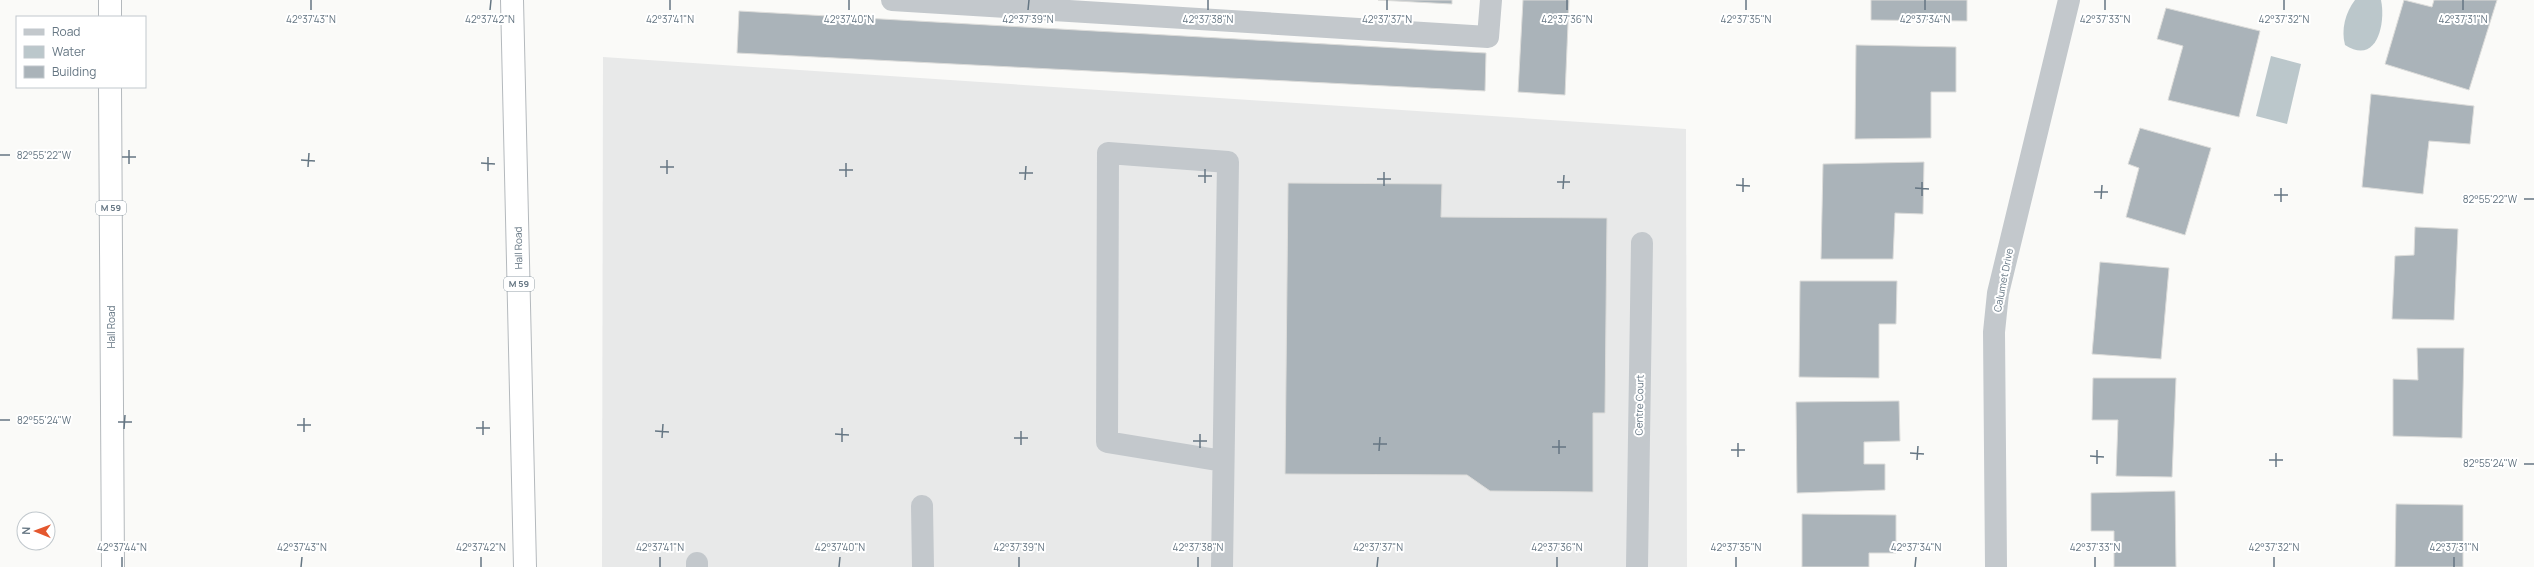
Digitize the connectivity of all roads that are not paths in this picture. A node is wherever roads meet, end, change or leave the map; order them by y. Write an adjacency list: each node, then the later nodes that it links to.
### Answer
1 (110, 0): 6 (highway)
2 (512, 0): 12 (highway, Hall Road / M 59)
3 (892, 0): 4 (street)
4 (1491, 0)
5 (2069, 0): 16 (street, Calumet Drive)
6 (110, 16)
7 (110, 88): 11 (highway, Hall Road / M 59)
8 (1642, 243): 15 (street, Centre Court)
9 (1223, 461): 9 (street); 14 (street)
10 (922, 506): 13 (street)
11 (113, 567)
12 (525, 567)
13 (923, 567)
14 (1222, 567)
15 (1637, 567)
16 (1996, 567)

